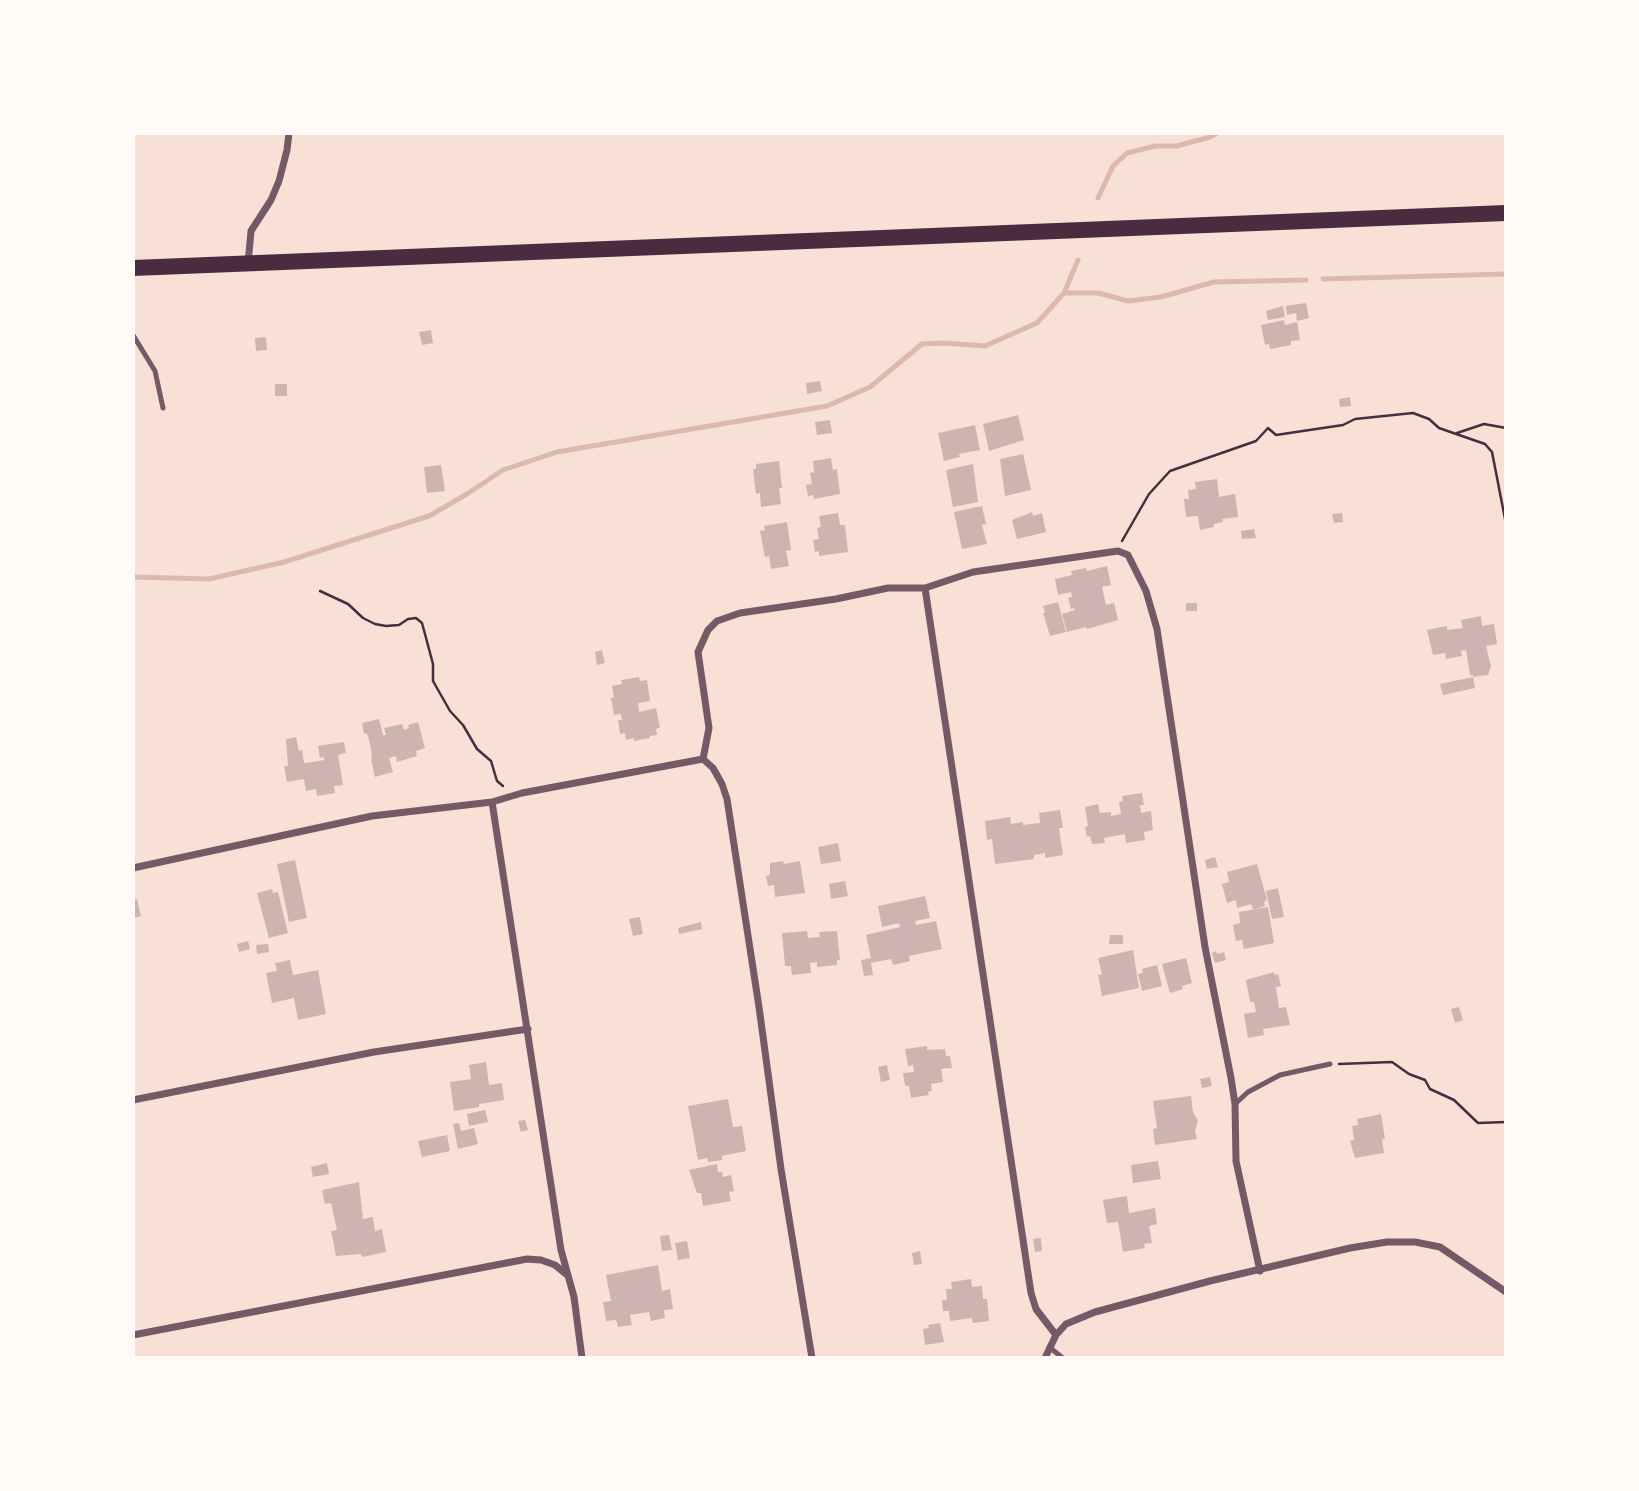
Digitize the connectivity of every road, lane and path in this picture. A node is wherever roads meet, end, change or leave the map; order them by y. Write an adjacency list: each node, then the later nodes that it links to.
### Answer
1 (289, 133): 3 (street)
2 (1506, 213): 3 (main road)
3 (248, 264): 4 (main road)
4 (133, 268)
5 (133, 335): 6 (lane)
6 (163, 408)
7 (1506, 428): 8 (path)
8 (1454, 433): 9 (path); 10 (path)
9 (1506, 524)
10 (1118, 551): 11 (street); 20 (street)
11 (925, 588): 13 (street); 26 (street)
12 (320, 591): 14 (path)
13 (703, 759): 14 (street); 29 (street)
14 (522, 793): 15 (street)
15 (492, 802): 16 (street); 17 (street)
16 (133, 868)
17 (528, 1029): 19 (street); 23 (street)
18 (1330, 1064): 20 (lane); 21 (path)
19 (133, 1100)
20 (1235, 1104): 22 (street)
21 (1506, 1122)
22 (1260, 1271): 24 (street); 26 (street)
23 (567, 1275): 25 (street); 28 (street)
24 (1506, 1292)
25 (133, 1335)
26 (1056, 1335): 27 (street)
27 (1049, 1347): 30 (street); 31 (lane)
28 (582, 1358)
29 (812, 1358)
30 (1045, 1358)
31 (1063, 1358)

